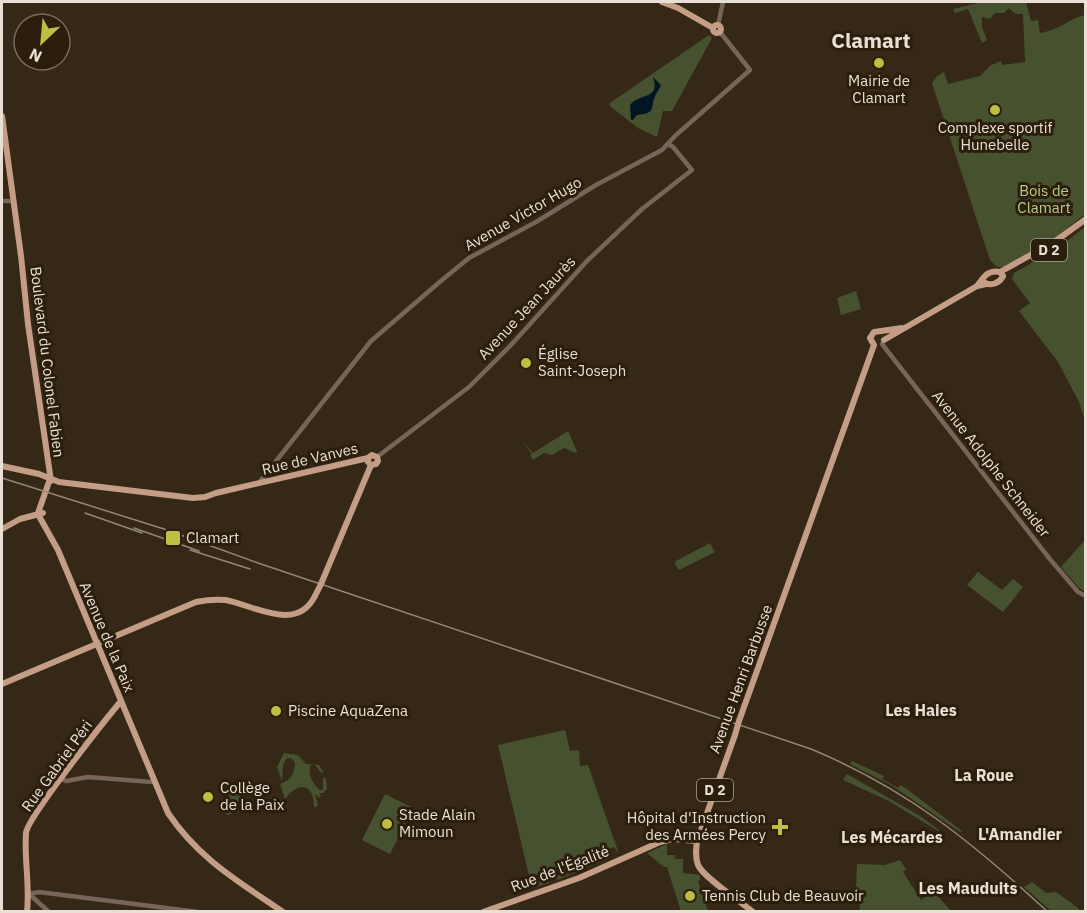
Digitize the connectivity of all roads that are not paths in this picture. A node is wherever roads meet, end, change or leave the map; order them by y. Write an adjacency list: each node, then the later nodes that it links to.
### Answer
1 (662, 2): 3 (main road)
2 (723, 2): 3 (street)
3 (717, 28): 5 (street, Avenue Victor Hugo)
4 (2, 116): 7 (main road, Boulevard du Colonel Fabien)
5 (668, 144): 16 (street, Avenue Jean Jaurès); 20 (street, Avenue Victor Hugo)
6 (2, 201): 7 (street)
7 (13, 201): 19 (main road, Boulevard du Colonel Fabien)
8 (1086, 219): 10 (main road, D 2)
9 (1086, 224): 10 (main road, D 2)
10 (1002, 274): 11 (main road); 11 (main road)
11 (985, 282): 12 (main road)
12 (906, 328): 13 (main road); 14 (main road)
13 (879, 332): 14 (main road); 15 (main road)
14 (883, 342): 15 (main road); 23 (street, Avenue Adolphe Schneider)
15 (874, 345): 32 (main road, Avenue Henri Barbusse / D 2, bridge)
16 (377, 457): 17 (main road)
17 (370, 462): 20 (main road, Rue de Vanves); 25 (main road, bridge)
18 (2, 465): 19 (main road, Rue de Vanves)
19 (50, 479): 20 (main road, Rue de Vanves); 21 (main road)
20 (258, 484)
21 (41, 511): 22 (main road); 26 (main road, Avenue de la Paix)
22 (2, 529)
23 (1086, 596)
24 (186, 606): 25 (main road); 25 (main road); 26 (main road)
25 (258, 610)
26 (97, 645): 27 (main road); 28 (main road, Avenue de la Paix)
27 (2, 684)
28 (121, 701): 29 (main road, Avenue de la Paix); 30 (main road, Rue Gabriel Péri)
29 (142, 755): 31 (main road, Avenue de la Paix); 38 (main road, Avenue de la Paix)
30 (62, 779): 31 (street); 33 (main road, Rue Gabriel Péri)
31 (152, 782): 38 (main road, Avenue de la Paix)
32 (697, 841): 39 (main road, Rue de l'Égalité); 40 (main road, Avenue Henri Barbusse / D 2)
33 (33, 893): 34 (main road, Rue Gabriel Péri); 37 (street)
34 (31, 901): 35 (main road, Rue Gabriel Péri); 36 (street)
35 (27, 912)
36 (50, 912)
37 (198, 912)
38 (281, 912)
39 (483, 912)
40 (753, 912)

